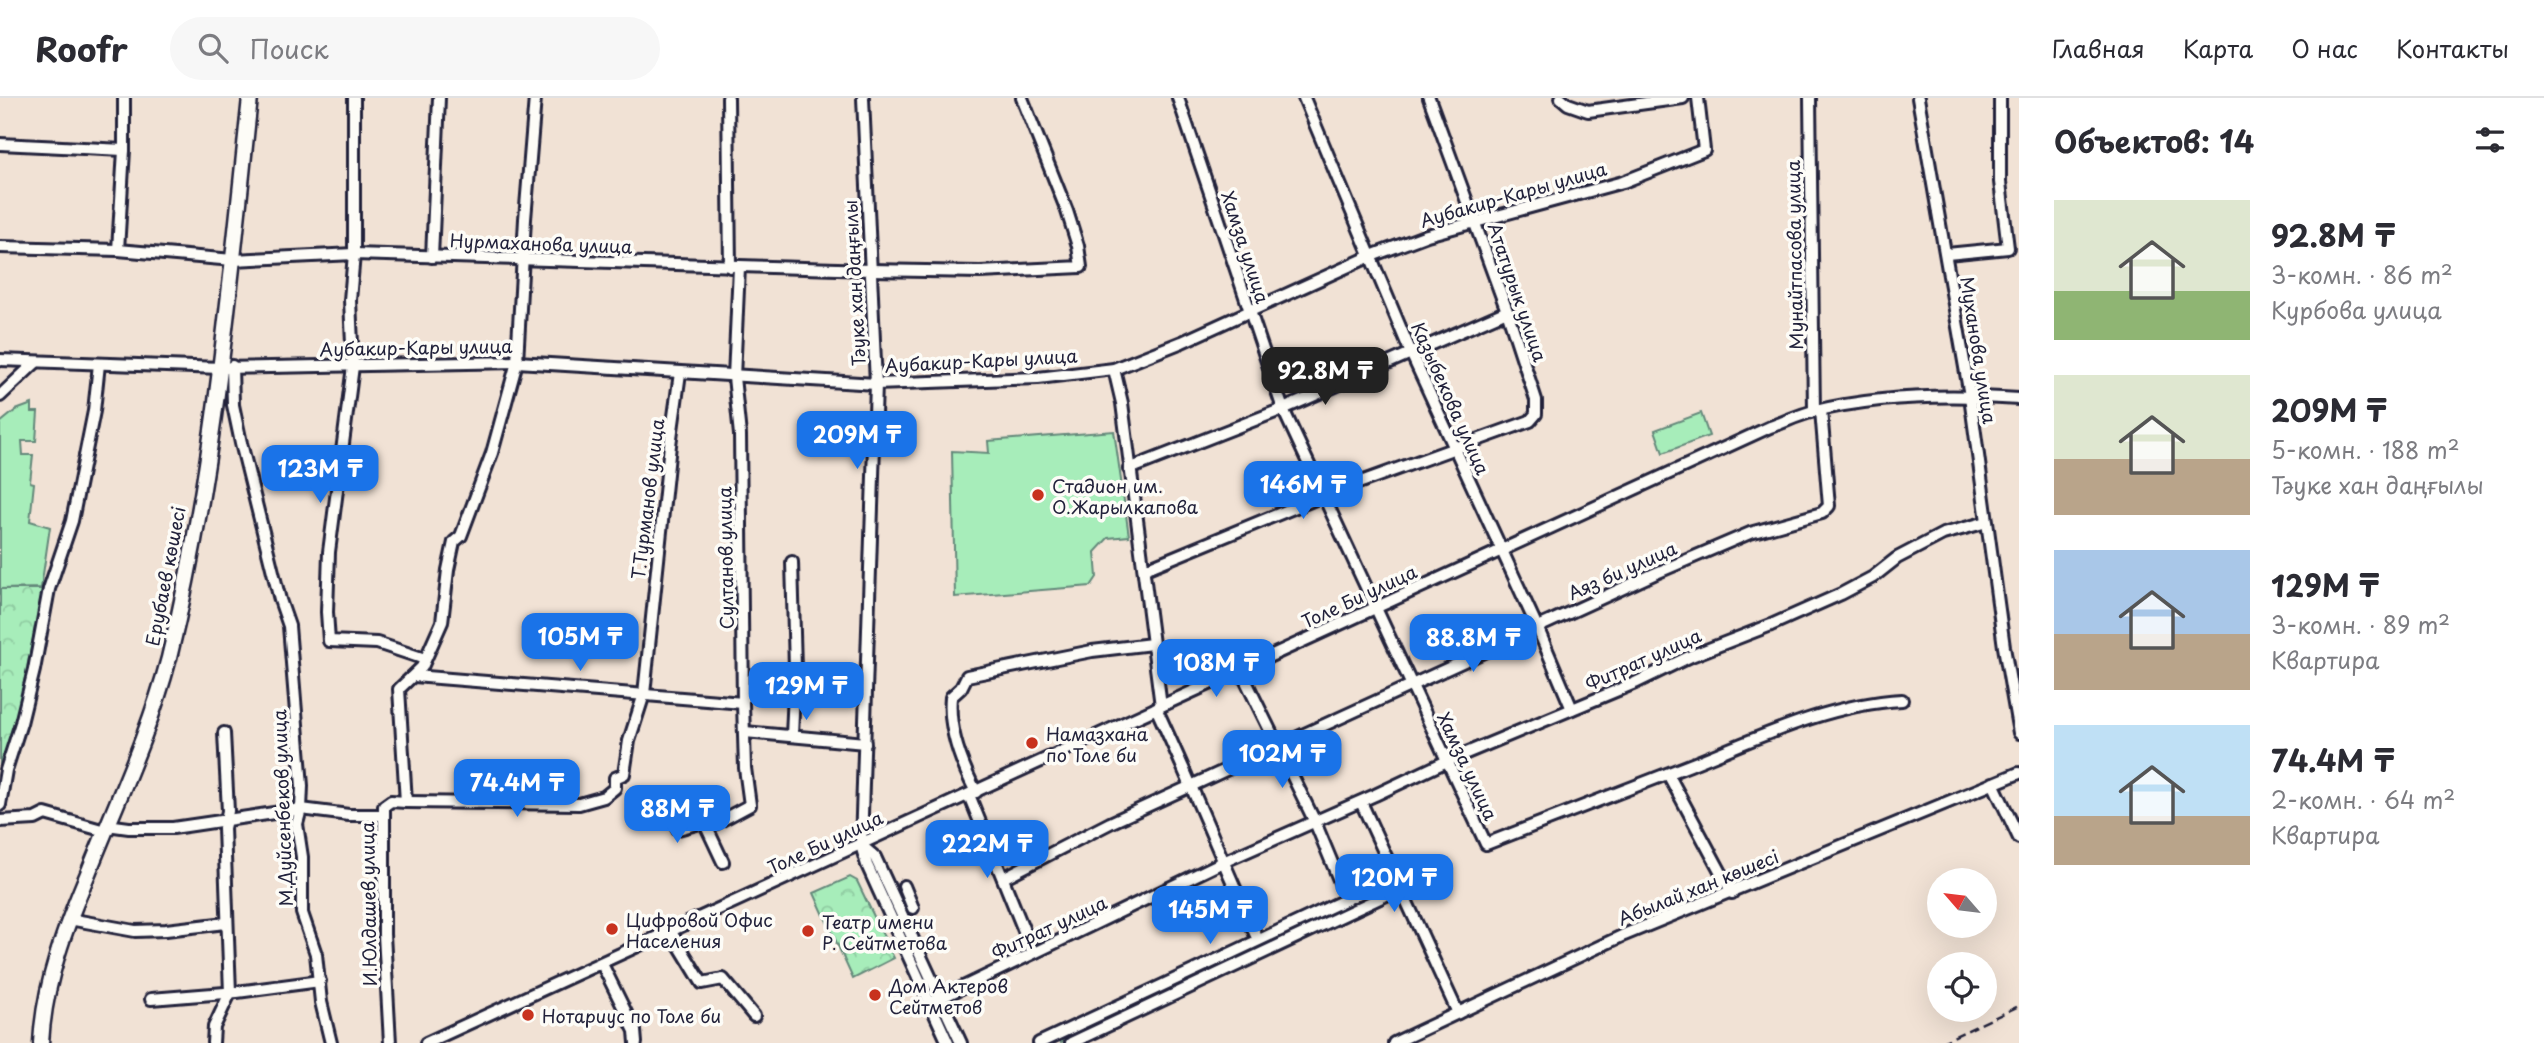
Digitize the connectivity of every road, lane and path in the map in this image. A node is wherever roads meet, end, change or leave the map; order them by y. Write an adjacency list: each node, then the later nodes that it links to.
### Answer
1 (124, 98): 19 (street)
2 (250, 98): 27 (main road, Ерубаев көшесі)
3 (354, 98): 23 (street)
4 (439, 98): 26 (street)
5 (535, 98): 28 (street)
6 (728, 98): 29 (street, Султанов улица)
7 (863, 98): 30 (street, Тәуке хан даңғылы)
8 (1021, 98): 30 (street, Нурмаханова улица)
9 (1178, 98): 31 (street, Хамза улица)
10 (1304, 98): 25 (street, Казыбекова улица)
11 (1429, 98): 20 (street, Ататурык улица)
12 (1561, 98): 13 (street)
13 (1683, 98)
14 (1698, 98): 20 (street, Аубакир-Кары улица)
15 (1810, 98): 48 (street, Мунайтпасова улица)
16 (1918, 98): 24 (street, Муханова улица)
17 (2000, 98): 24 (street)
18 (0, 144): 19 (street)
19 (124, 150): 22 (street)
20 (1475, 223): 25 (street, Аубакир-Кары улица); 32 (street, Ататурык улица)
21 (0, 247): 22 (street, Нурмаханова улица)
22 (118, 250): 27 (street, Нурмаханова улица)
23 (354, 254): 26 (street, Нурмаханова улица); 27 (street, Нурмаханова улица); 38 (street)
24 (1947, 254): 45 (street, Муханова улица)
25 (1371, 256): 31 (street, Аубакир-Кары улица); 33 (street, Казыбекова улица)
26 (432, 257): 28 (street, Нурмаханова улица)
27 (233, 260): 39 (main road, Ерубаев көшесі)
28 (523, 260): 29 (street, Нурмаханова улица); 36 (street)
29 (734, 267): 30 (street, Нурмаханова улица); 42 (street, Султанов улица)
30 (871, 270): 43 (street, Тәуке хан даңғылы)
31 (1248, 310): 40 (street, Аубакир-Кары улица); 47 (street, Хамза улица)
32 (1507, 310): 33 (street); 49 (street, Ататурык улица)
33 (1411, 353): 47 (street); 49 (street, Казыбекова улица)
34 (0, 360): 35 (street, Аубакир-Кары улица)
35 (36, 362): 37 (street, Аубакир-Кары улица); 44 (street)
36 (517, 362): 38 (street, Аубакир-Кары улица); 41 (street, Аубакир-Кары улица); 59 (street)
37 (99, 364): 39 (street, Аубакир-Кары улица); 82 (street)
38 (353, 366): 39 (street, Аубакир-Кары улица); 59 (street)
39 (226, 367): 83 (street, М.Дуйсенбеков улица); 90 (main road, Ерубаев көшесі)
40 (1114, 369): 43 (street, Аубакир-Кары улица); 50 (street)
41 (680, 373): 42 (street, Аубакир-Кары улица); 63 (street, Т.Турманов улица)
42 (734, 377): 43 (street, Аубакир-Кары улица); 65 (street, Султанов улица)
43 (876, 384): 72 (street, Тәуке хан даңғылы)
44 (0, 396)
45 (1970, 396): 46 (street, Толе Би улица); 48 (street, Толе Би улица); 52 (street, Муханова улица)
46 (2019, 399)
47 (1283, 409): 50 (street); 51 (street, Хамза улица)
48 (1817, 410): 53 (street, Толе Би улица); 57 (street, Аяз би улица)
49 (1454, 450): 51 (street); 53 (street, Казыбекова улица)
50 (1129, 469): 55 (street)
51 (1325, 495): 55 (street); 56 (street, Хамза улица)
52 (1987, 522): 67 (street, Фитрат улица); 70 (street, Муханова улица)
53 (1503, 551): 56 (street, Толе Би улица); 57 (street, Казыбекова улица)
54 (792, 562): 71 (street)
55 (1145, 569): 58 (street)
56 (1374, 607): 60 (street, Толе Би улица); 62 (street, Хамза улица)
57 (1538, 629): 62 (street, Аяз би улица); 67 (street, Казыбекова улица)
58 (1152, 644): 66 (street); 79 (street)
59 (425, 659): 61 (street)
60 (1241, 671): 66 (street, Толе Би улица); 73 (street)
61 (414, 676): 63 (street); 80 (street)
62 (1411, 685): 73 (street, Аяз би улица); 74 (street, Хамза улица)
63 (644, 694): 65 (street); 80 (street, Т.Турманов улица)
64 (1902, 700): 76 (street, Хамза улица)
65 (743, 702): 68 (street, Султанов улица)
66 (1158, 707): 78 (street); 79 (street, Толе Би улица)
67 (1573, 709): 74 (street, Фитрат улица)
68 (745, 732): 71 (street); 89 (street, Султанов улица)
69 (224, 733): 86 (street)
70 (2019, 733)
71 (792, 736): 72 (street)
72 (865, 743): 92 (street, Тәуке хан даңғылы)
73 (1278, 746): 78 (street, Аяз би улица); 88 (street)
74 (1447, 761): 76 (street, Хамза улица); 81 (street, Фитрат улица)
75 (2019, 773): 77 (street, Абылай хан көшесі)
76 (1668, 774): 99 (street)
77 (1993, 783): 91 (street); 99 (street, Абылай хан көшесі)
78 (1193, 787): 94 (street); 96 (street, Аяз би улица)
79 (972, 793): 92 (street, Толе Би улица); 96 (street)
80 (406, 802): 84 (street, И.Юлдашев улица)
81 (1361, 802): 88 (street, Фитрат улица); 95 (street)
82 (0, 805)
83 (301, 809): 84 (street); 86 (street); 108 (street, М.Дуйсенбеков улица)
84 (384, 815): 117 (street, И.Юлдашев улица)
85 (674, 817): 89 (street, Султанов улица)
86 (226, 820): 90 (street); 103 (street)
87 (0, 821): 90 (street)
88 (1315, 822): 94 (street, Фитрат улица); 100 (street)
89 (711, 825): 93 (street)
90 (106, 828): 102 (main road, Ерубаев көшесі)
91 (2019, 838)
92 (861, 845): 104 (street, Толе Би улица); 111 (street, Тәуке хан даңғылы)
93 (723, 862)
94 (1223, 862): 105 (street); 106 (street, Фитрат улица)
95 (1394, 877): 98 (street); 100 (street)
96 (1003, 878): 106 (street)
97 (904, 886): 101 (street)
98 (1399, 889): 112 (street); 123 (street)
99 (1732, 892): 112 (street, Абылай хан көшесі)
100 (1346, 899): 105 (street)
101 (913, 908)
102 (69, 919): 103 (street); 114 (main road, Ерубаев көшесі)
103 (226, 923): 109 (street)
104 (671, 932): 107 (street, Толе Би улица); 113 (street)
105 (1258, 940): 122 (street)
106 (1033, 953): 111 (street, Фитрат улица)
107 (602, 964): 118 (street, Толе Би улица); 119 (street)
108 (320, 981): 109 (street); 116 (street, М.Дуйсенбеков улица)
109 (230, 993): 110 (street); 115 (street)
110 (151, 999)
111 (935, 1000): 120 (street, Тәуке хан даңғылы); 121 (street, Тәуке хан даңғылы)
112 (1458, 1013): 124 (street, Абылай хан көшесі)
113 (754, 1016)
114 (41, 1043)
115 (213, 1043)
116 (331, 1043)
117 (390, 1043)
118 (426, 1043)
119 (636, 1043)
120 (948, 1043)
121 (961, 1043)
122 (1039, 1043)
123 (1071, 1043)
124 (1394, 1043)

